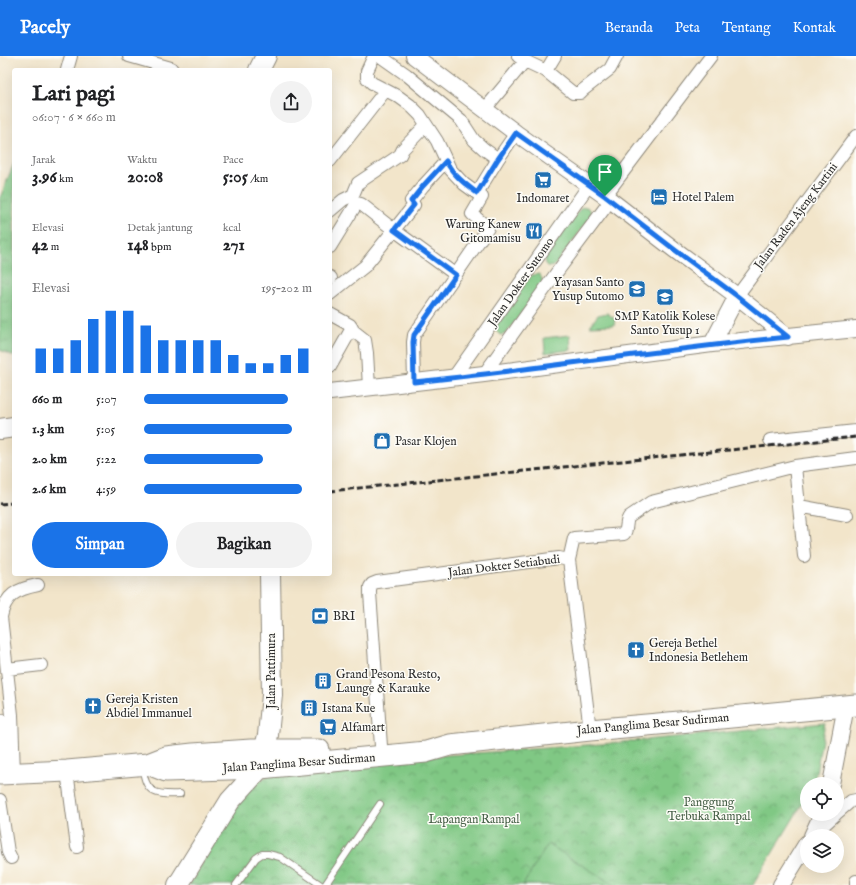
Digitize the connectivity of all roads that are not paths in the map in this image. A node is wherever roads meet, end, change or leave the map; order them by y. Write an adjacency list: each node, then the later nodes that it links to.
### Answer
1 (71, 56): 10 (street)
2 (128, 56): 11 (street)
3 (374, 56): 13 (street)
4 (380, 56): 19 (street)
5 (414, 56): 14 (street)
6 (555, 56): 12 (street)
7 (617, 56): 12 (street)
8 (711, 56): 23 (street, Jalan Dokter Sutomo)
9 (522, 58): 12 (street); 14 (street)
10 (68, 68)
11 (171, 68)
12 (546, 71)
13 (385, 90): 15 (street); 18 (street)
14 (485, 109): 16 (street)
15 (426, 125): 20 (street); 24 (street)
16 (516, 133): 19 (street); 21 (street)
17 (856, 136): 29 (street, Jalan Raden Ajeng Kartini)
18 (332, 158)
19 (498, 159): 22 (street)
20 (446, 161): 22 (street); 25 (street)
21 (589, 185): 23 (street); 37 (street, Jalan Dokter Sutomo)
22 (477, 193): 27 (street)
23 (608, 199): 29 (street); 36 (street, Jalan Dokter Sutomo)
24 (332, 209)
25 (394, 230): 26 (street); 27 (street); 28 (street)
26 (332, 244)
27 (456, 275): 38 (street)
28 (332, 292)
29 (737, 296): 33 (street); 34 (street)
30 (332, 315): 31 (street)
31 (351, 329): 35 (street); 39 (street)
32 (856, 329): 33 (street)
33 (788, 337): 34 (street)
34 (712, 344): 36 (street)
35 (332, 363)
36 (484, 374): 37 (street)
37 (453, 378): 38 (street)
38 (414, 382): 39 (street)
39 (369, 387): 40 (street)
40 (332, 392)
41 (12, 428): 42 (main road)
42 (0, 429)
43 (856, 431): 44 (street)
44 (770, 440)
45 (856, 458): 46 (street, Jalan Dokter Setiabudi)
46 (795, 466): 47 (street); 50 (street, Jalan Dokter Setiabudi)
47 (799, 506): 48 (street); 49 (street)
48 (848, 516)
49 (804, 556)
50 (569, 560): 57 (street); 59 (street, Jalan Dokter Setiabudi)
51 (270, 576): 60 (main road, Jalan Pattimura)
52 (38, 585): 54 (street)
53 (41, 665): 54 (street)
54 (7, 669): 63 (street)
55 (851, 706): 57 (highway, Jalan Panglima Besar Sudirman); 64 (street)
56 (2, 720): 63 (street)
57 (590, 730): 58 (highway, Jalan Panglima Besar Sudirman)
58 (450, 745): 59 (highway, Jalan Panglima Besar Sudirman); 60 (highway, Jalan Panglima Besar Sudirman)
59 (381, 746): 60 (highway, Jalan Panglima Besar Sudirman)
60 (262, 759): 61 (highway, Jalan Panglima Besar Sudirman); 76 (main road)
61 (145, 765): 62 (highway, Jalan Panglima Besar Sudirman); 65 (lane)
62 (67, 771): 63 (highway, Jalan Panglima Besar Sudirman); 72 (street)
63 (6, 774)
64 (833, 777)
65 (180, 794)
66 (0, 800): 74 (street)
67 (856, 800): 69 (street)
68 (380, 804): 79 (lane)
69 (844, 808)
70 (829, 821): 71 (street)
71 (820, 829)
72 (77, 848)
73 (800, 854): 80 (street)
74 (11, 858)
75 (856, 881): 81 (street)
76 (178, 885)
77 (236, 885): 78 (lane)
78 (321, 885)
79 (325, 885)
80 (781, 885)
81 (856, 885)

